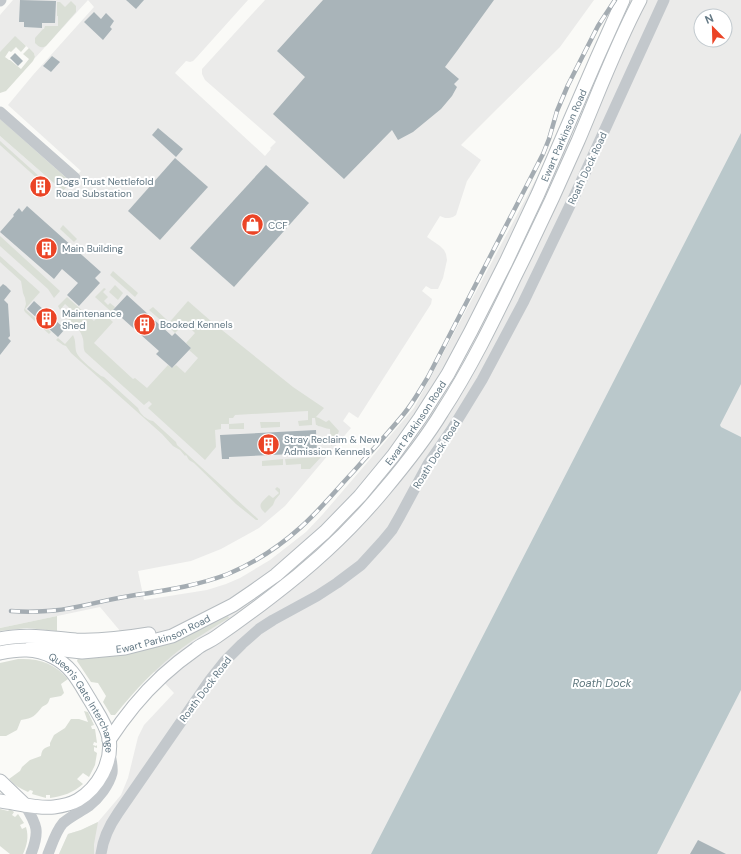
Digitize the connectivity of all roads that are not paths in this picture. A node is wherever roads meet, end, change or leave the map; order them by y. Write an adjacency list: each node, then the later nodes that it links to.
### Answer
1 (623, 0): 6 (main road, Ewart Parkinson Road)
2 (640, 0): 10 (main road, Ewart Parkinson Road)
3 (664, 0): 16 (street, Roath Dock Road)
4 (0, 112): 5 (street)
5 (75, 178)
6 (192, 626): 7 (main road); 8 (main road, Ewart Parkinson Road)
7 (0, 639)
8 (29, 649): 9 (main road, Queen's Gate Interchange); 10 (main road, Queen's Gate Interchange)
9 (0, 653)
10 (109, 745): 13 (main road, Queen's Gate Interchange); 15 (street)
11 (0, 781): 13 (main road)
12 (0, 801): 13 (main road, Queen's Gate Interchange)
13 (25, 805): 14 (street)
14 (31, 854)
15 (48, 854)
16 (101, 854)

